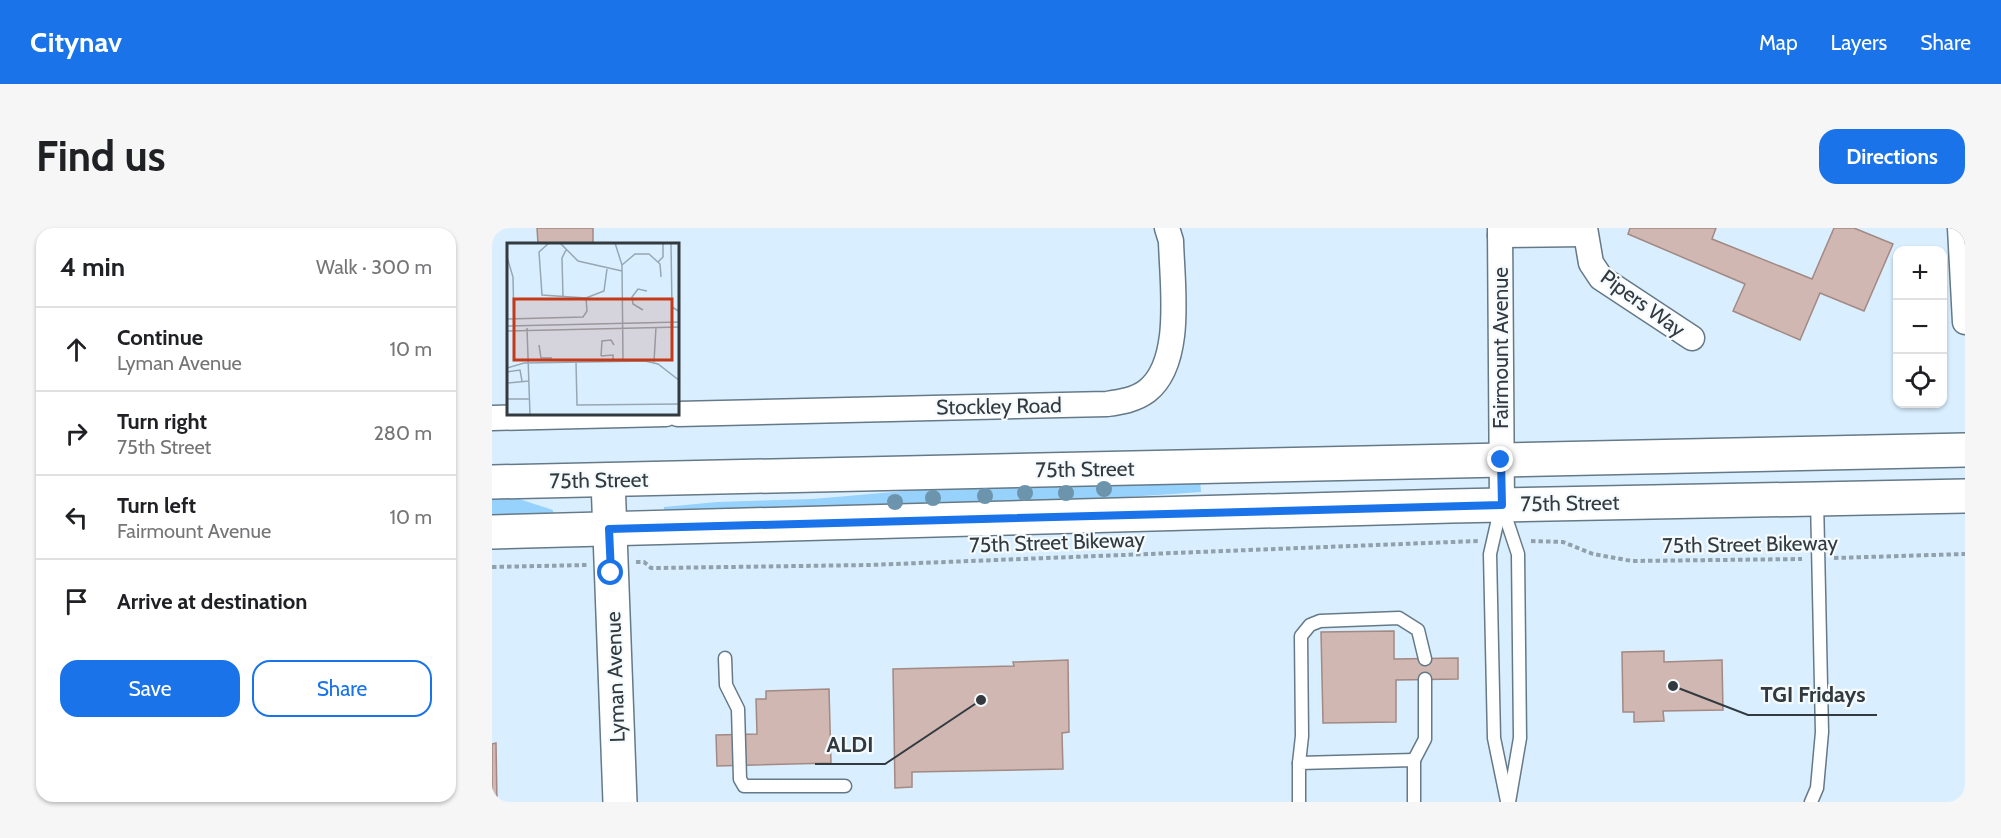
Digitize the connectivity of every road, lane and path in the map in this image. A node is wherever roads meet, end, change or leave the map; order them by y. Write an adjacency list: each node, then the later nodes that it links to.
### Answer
1 (1167, 228): 7 (street, Stockley Road)
2 (1960, 228): 5 (street)
3 (1500, 231): 4 (street, Pipers Way); 11 (street, Fairmount Avenue)
4 (1585, 231): 6 (street, Pipers Way)
5 (1965, 322)
6 (1692, 338)
7 (680, 414)
8 (579, 416): 9 (street)
9 (492, 418)
10 (1965, 450): 11 (main road, 75th Street)
11 (1501, 460): 12 (main road, 75th Street); 16 (street, Fairmount Avenue)
12 (608, 480): 13 (main road, 75th Street); 17 (main road, Lyman Avenue)
13 (492, 482)
14 (1965, 496): 15 (main road, 75th Street)
15 (1817, 498): 16 (main road, 75th Street); 22 (lane)
16 (1502, 505): 17 (main road, 75th Street); 35 (lane); 35 (lane)
17 (609, 529): 18 (main road, 75th Street); 32 (main road, Lyman Avenue)
18 (492, 532)
19 (1473, 541): 23 (path, 75th Street Bikeway)
20 (1538, 541): 22 (path, 75th Street Bikeway)
21 (1965, 554): 22 (path, 75th Street Bikeway)
22 (1817, 559): 36 (lane)
23 (644, 562)
24 (492, 567): 25 (path)
25 (549, 567)
26 (725, 658): 31 (lane)
27 (1425, 658): 30 (lane)
28 (1425, 679): 29 (lane)
29 (1414, 760): 30 (lane); 34 (lane)
30 (1299, 763): 33 (lane)
31 (845, 786)
32 (620, 802)
33 (1299, 802)
34 (1414, 802)
35 (1509, 802)
36 (1811, 802)

